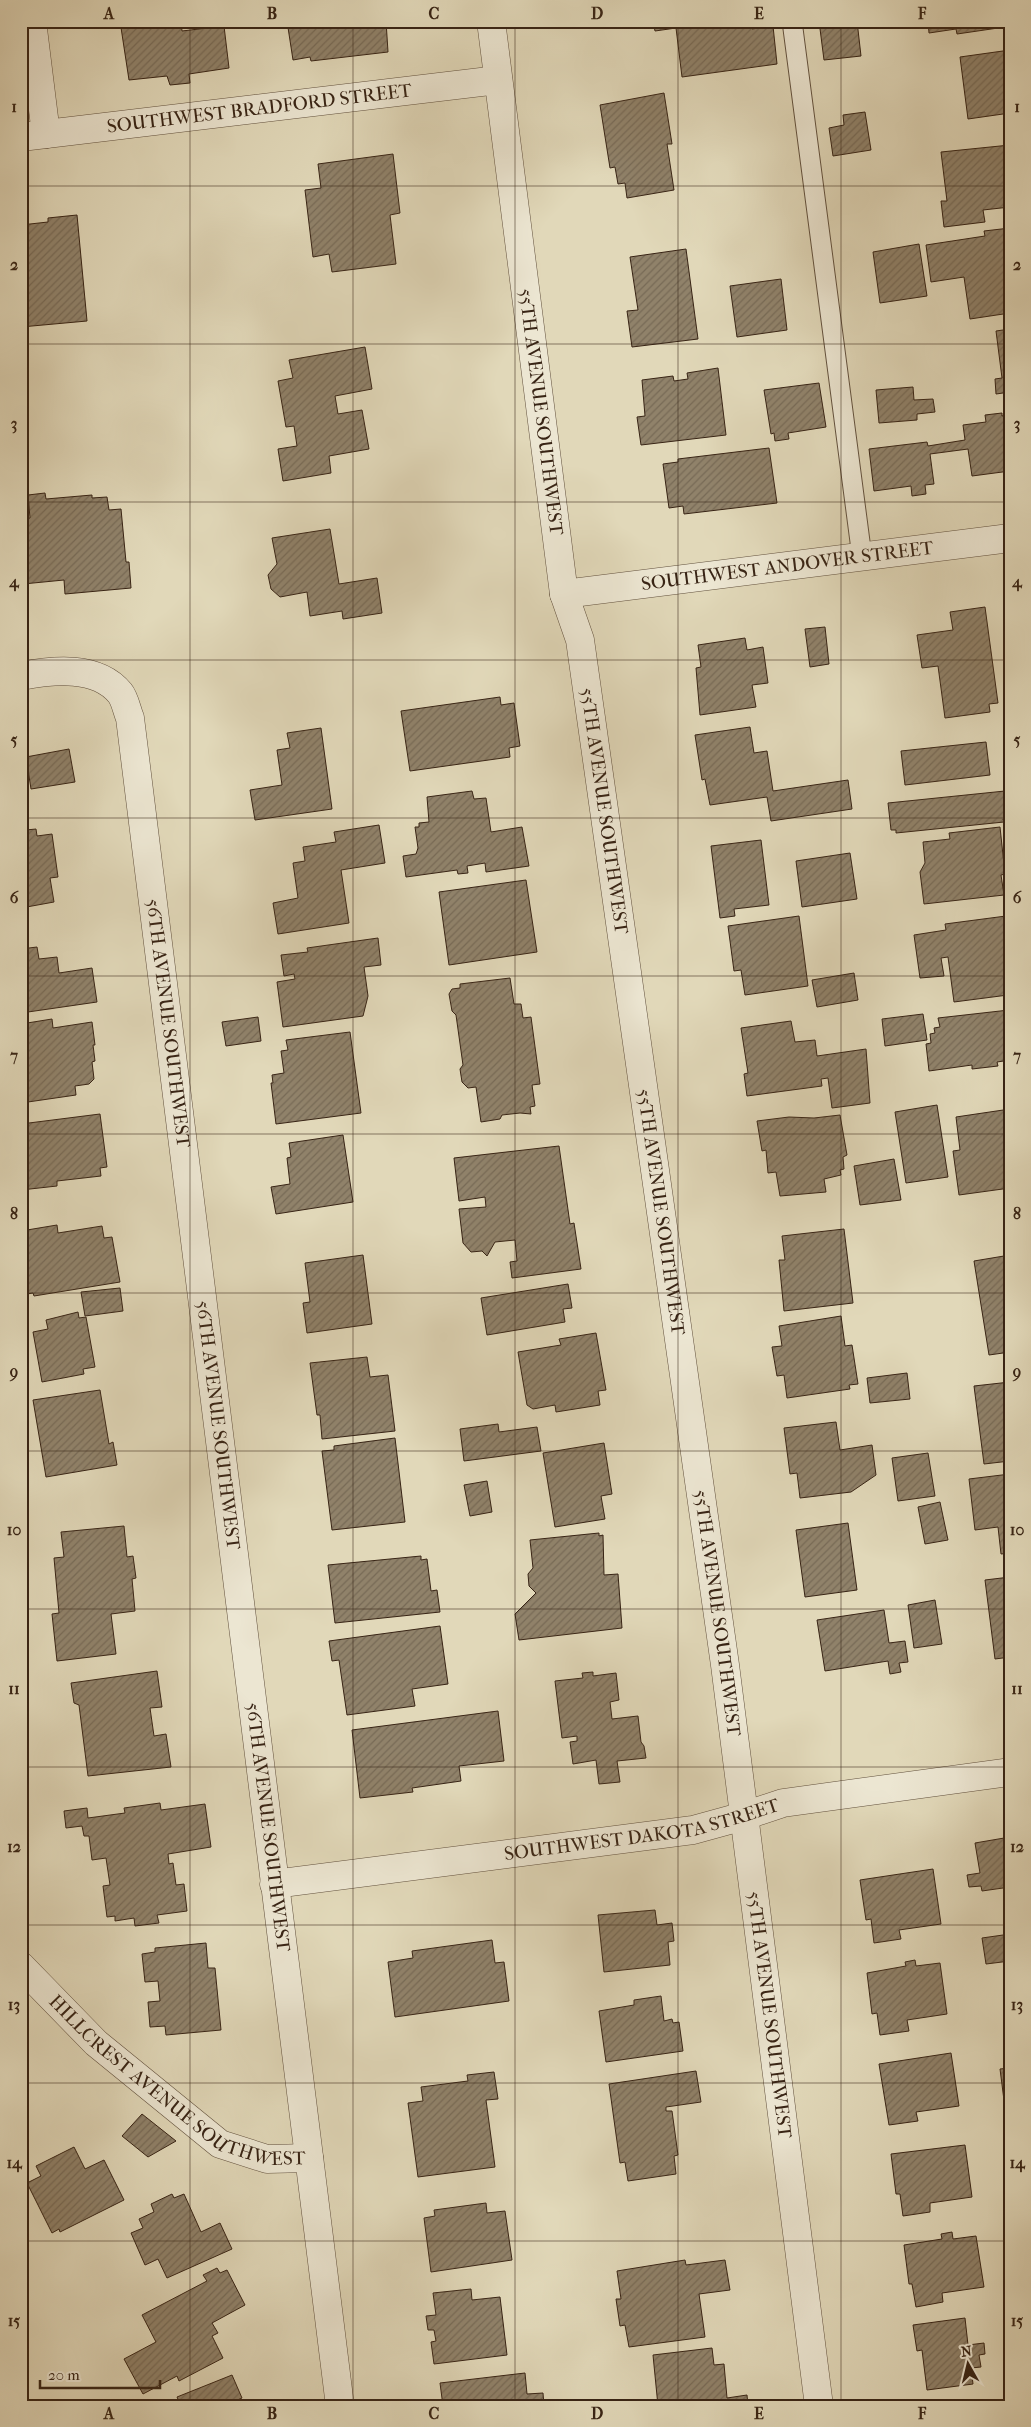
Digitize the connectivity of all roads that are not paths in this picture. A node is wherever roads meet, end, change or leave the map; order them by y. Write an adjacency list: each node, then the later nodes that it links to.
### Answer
1 (32, 21): 5 (street)
2 (491, 21): 4 (street, 55TH AVENUE SOUTHWEST)
3 (792, 21): 7 (lane)
4 (498, 80): 5 (street, SOUTHWEST BRADFORD STREET); 8 (street, 55TH AVENUE SOUTHWEST)
5 (34, 135)
6 (1010, 538): 7 (street, SOUTHWEST ANDOVER STREET)
7 (862, 557): 8 (street, SOUTHWEST ANDOVER STREET)
8 (564, 594): 11 (street, 55TH AVENUE SOUTHWEST)
9 (21, 676): 12 (street, 56TH AVENUE SOUTHWEST)
10 (1010, 1772): 11 (street, SOUTHWEST DAKOTA STREET)
11 (744, 1816): 12 (street, SOUTHWEST DAKOTA STREET); 16 (street, 55TH AVENUE SOUTHWEST)
12 (274, 1884): 14 (street, 56TH AVENUE SOUTHWEST)
13 (21, 1966): 14 (street, HILLCREST AVENUE SOUTHWEST)
14 (309, 2158): 15 (street, HILLCREST AVENUE SOUTHWEST)
15 (340, 2406)
16 (819, 2406)

